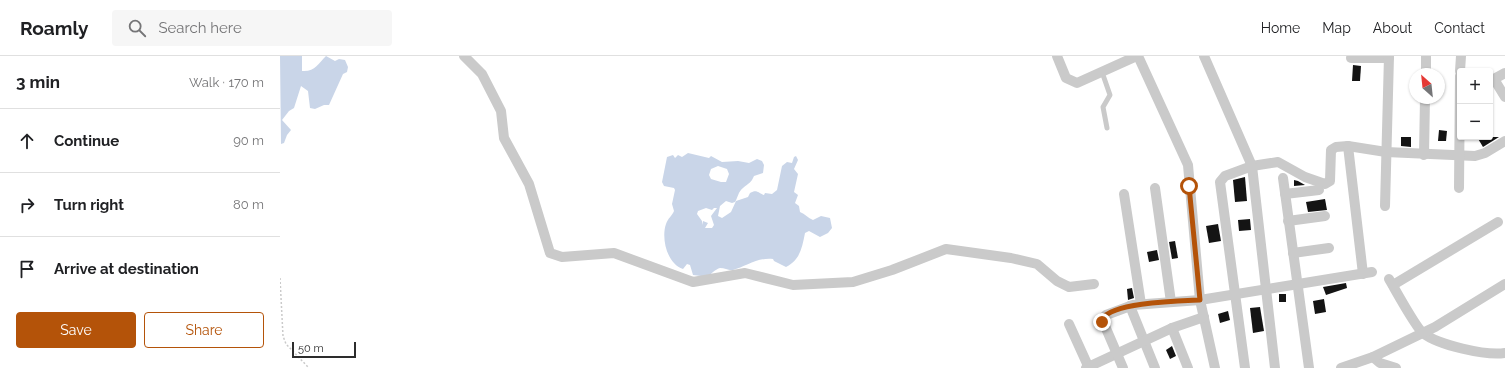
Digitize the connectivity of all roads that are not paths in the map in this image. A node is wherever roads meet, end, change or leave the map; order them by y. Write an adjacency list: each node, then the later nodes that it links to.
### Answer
1 (464, 56): 35 (street)
2 (1057, 56): 11 (street)
3 (1138, 56): 11 (street); 40 (street)
4 (1204, 56): 22 (street)
5 (1426, 56): 9 (street)
6 (1461, 56): 10 (street)
7 (1389, 57): 8 (street); 19 (street)
8 (1352, 58)
9 (1426, 68)
10 (1460, 68)
11 (1102, 72): 16 (lane)
12 (1505, 73): 13 (street)
13 (1505, 97)
14 (1425, 104): 20 (street)
15 (1459, 104): 21 (street)
16 (1107, 128)
17 (1505, 141): 21 (street)
18 (1348, 146): 19 (street); 22 (street); 37 (street)
19 (1386, 152): 20 (street); 29 (street)
20 (1424, 154): 21 (street)
21 (1458, 156): 25 (street)
22 (1252, 166): 38 (street); 39 (street)
23 (1283, 178): 28 (street)
24 (1156, 188): 41 (street)
25 (1459, 188)
26 (1319, 190): 28 (street)
27 (1124, 194): 42 (street)
28 (1285, 194): 31 (street)
29 (1385, 206)
30 (1325, 216): 31 (street)
31 (1288, 221): 34 (street)
32 (1498, 222): 47 (street)
33 (1330, 248): 34 (street)
34 (1293, 253): 37 (street)
35 (1094, 284)
36 (1505, 284): 47 (street)
37 (1297, 286): 38 (street); 59 (street)
38 (1266, 290): 39 (street); 58 (street)
39 (1236, 294): 40 (street); 57 (street)
40 (1200, 300): 41 (street); 44 (street)
41 (1171, 302): 42 (street)
42 (1141, 304): 43 (street)
43 (1130, 306): 48 (street); 49 (street)
44 (1204, 317): 46 (street); 56 (street)
45 (1069, 324): 52 (street)
46 (1172, 328): 48 (street); 55 (street)
47 (1422, 333): 50 (street); 51 (street)
48 (1143, 341): 49 (street); 54 (street)
49 (1117, 353): 52 (street); 53 (street)
50 (1505, 353)
51 (1377, 363): 60 (street); 61 (street)
52 (1088, 368)
53 (1123, 368)
54 (1155, 368)
55 (1188, 368)
56 (1215, 368)
57 (1245, 368)
58 (1275, 368)
59 (1309, 368)
60 (1341, 368)
61 (1396, 368)

